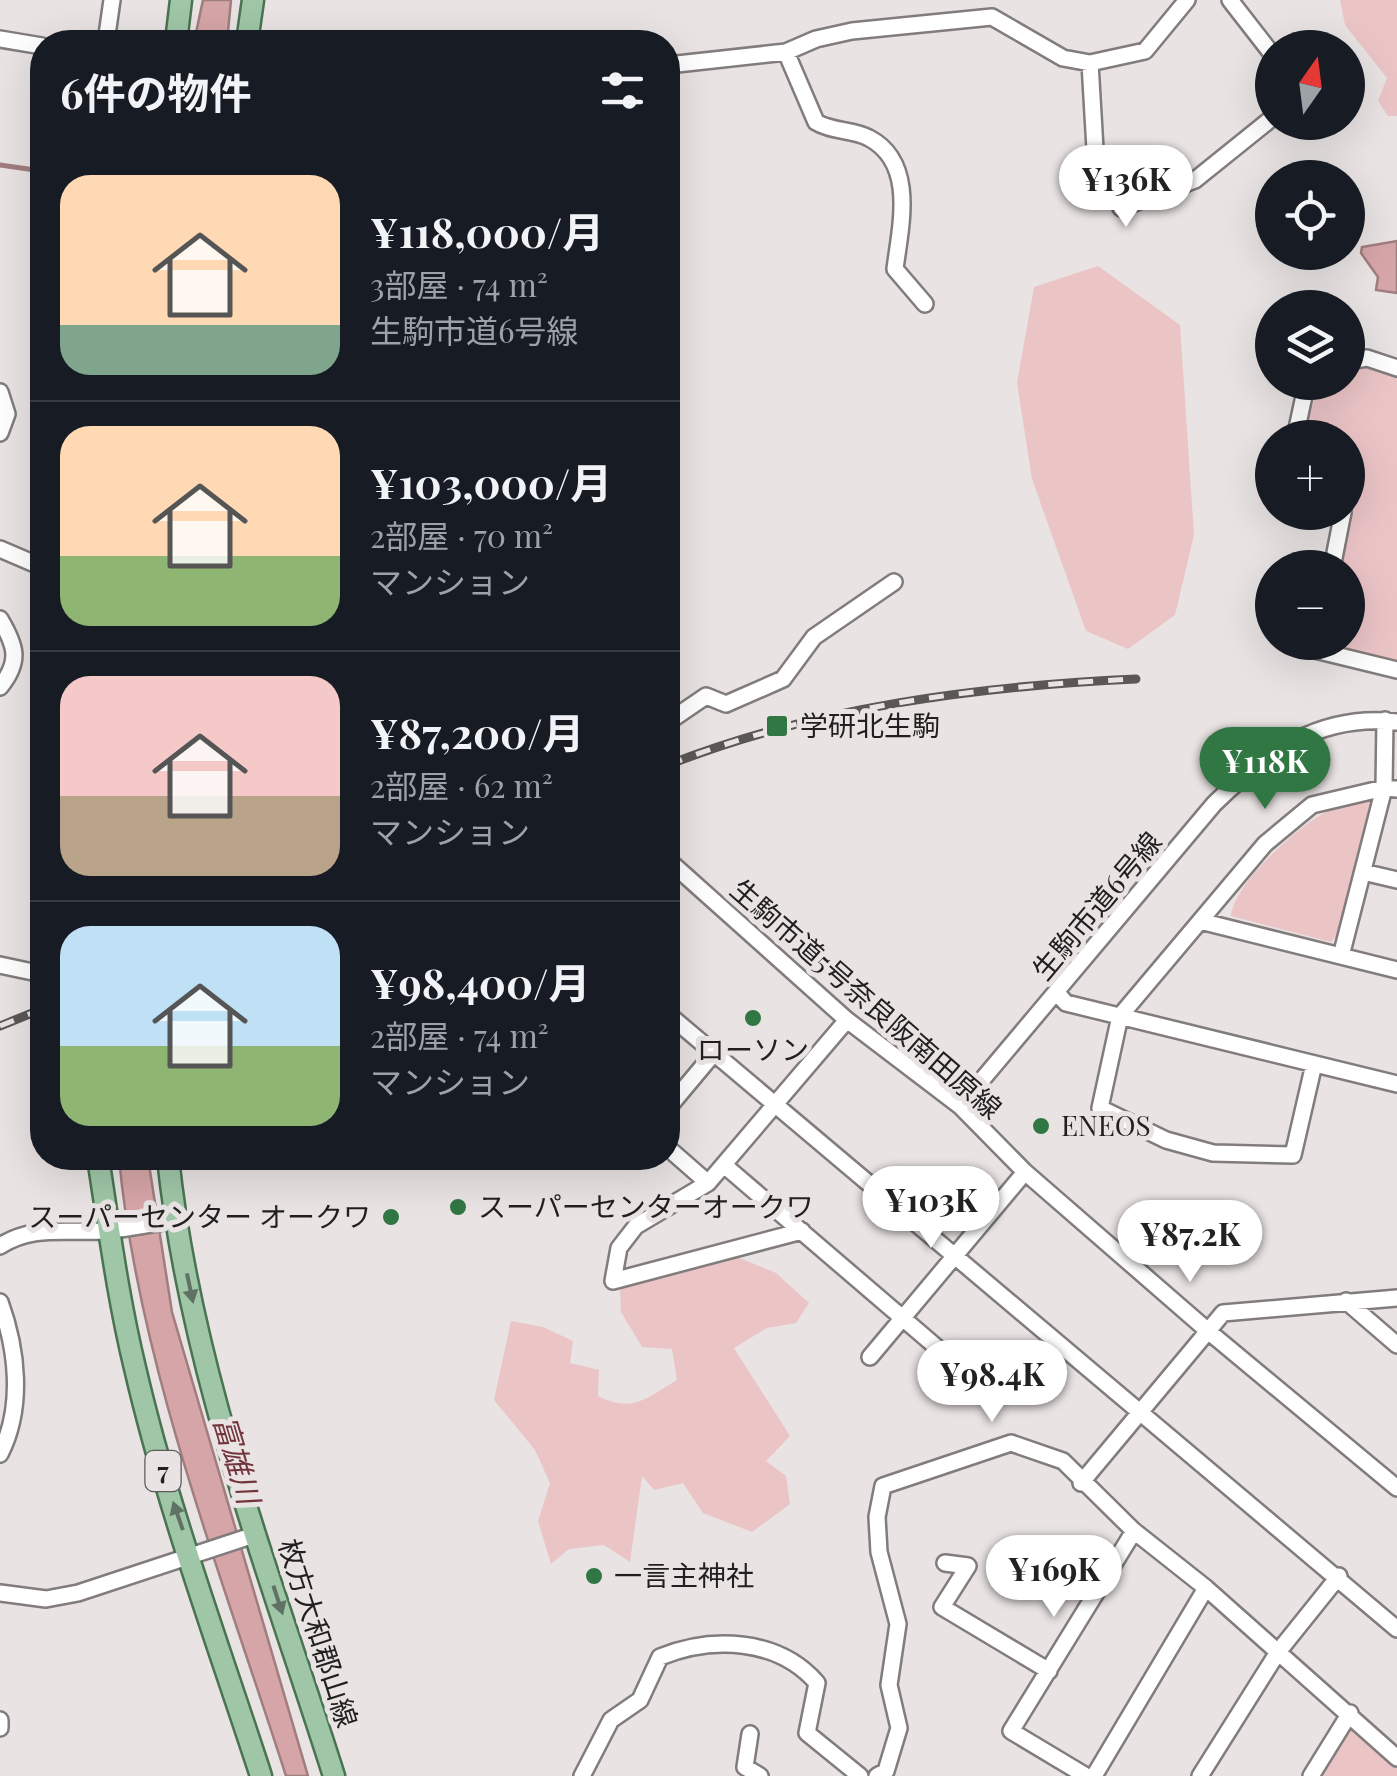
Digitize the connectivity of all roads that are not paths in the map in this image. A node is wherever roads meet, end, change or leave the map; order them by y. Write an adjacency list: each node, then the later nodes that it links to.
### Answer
1 (112, 0): 6 (street)
2 (181, 0): 7 (main road)
3 (253, 0): 8 (main road)
4 (1187, 0): 13 (street)
5 (1230, 0): 9 (street)
6 (108, 30)
7 (177, 30)
8 (249, 30)
9 (1255, 32)
10 (0, 39): 11 (street)
11 (30, 44)
12 (786, 52): 13 (street); 14 (street); 16 (street)
13 (1090, 63): 15 (street)
14 (680, 65)
15 (1255, 132)
16 (925, 304)
17 (1365, 359): 18 (street)
18 (1397, 368)
19 (0, 392): 20 (street)
20 (0, 433)
21 (0, 549): 22 (street)
22 (30, 561)
23 (894, 582): 28 (street)
24 (0, 618): 27 (street)
25 (1356, 660): 26 (street)
26 (1397, 670)
27 (0, 687)
28 (680, 714)
29 (1391, 721): 30 (street); 39 (street, 生駒市道6号線)
30 (1390, 789): 32 (street); 34 (street)
31 (680, 871): 41 (street, 生駒市道5号奈良阪南田原線)
32 (1363, 872): 33 (street); 35 (street)
33 (1397, 880)
34 (1200, 921): 35 (street); 40 (street)
35 (1341, 956): 37 (street)
36 (0, 966): 38 (street)
37 (1397, 970)
38 (30, 972)
39 (1057, 993): 40 (street); 48 (street, 生駒市道6号線)
40 (1120, 1016): 44 (street); 44 (street)
41 (847, 1020): 47 (street); 48 (street, 生駒市道5号奈良阪南田原線)
42 (680, 1025): 43 (street)
43 (714, 1053): 46 (street); 47 (street)
44 (1314, 1064): 45 (street)
45 (1397, 1084)
46 (680, 1094)
47 (774, 1106): 50 (street); 59 (street)
48 (960, 1106): 53 (street, 生駒市道5号奈良阪南田原線)
49 (680, 1158): 54 (street)
50 (724, 1165): 54 (street); 57 (street)
51 (100, 1170): 56 (main road, 7)
52 (169, 1170): 55 (main road, 枚方大和郡山線)
53 (1025, 1172): 59 (street); 64 (street, 生駒市道5号奈良阪南田原線)
54 (708, 1183): 57 (street)
55 (174, 1220): 56 (street); 73 (main road, 枚方大和郡山線, one-way to 73)
56 (109, 1230): 58 (street); 74 (main road, 7, one-way to 56)
57 (802, 1231): 63 (street)
58 (0, 1246)
59 (956, 1258): 63 (street); 68 (street)
60 (1397, 1298): 61 (street)
61 (1346, 1301): 64 (street); 65 (street)
62 (0, 1302): 69 (street)
63 (904, 1318): 66 (street); 67 (street)
64 (1208, 1331): 68 (street); 71 (street, 生駒市道5号奈良阪南田原線)
65 (1397, 1345)
66 (870, 1357)
67 (962, 1369)
68 (1140, 1412): 70 (street); 76 (street)
69 (0, 1454)
70 (1082, 1483): 72 (street); 90 (street)
71 (1397, 1488)
72 (1134, 1531): 77 (street); 81 (street)
73 (258, 1534): 74 (street); 86 (main road, 枚方大和郡山線, one-way to 86)
74 (192, 1556): 78 (street); 85 (main road, 7)
75 (944, 1563): 81 (street)
76 (1339, 1576): 79 (street); 80 (street)
77 (1206, 1588): 80 (street); 91 (street)
78 (0, 1593)
79 (1397, 1630)
80 (1278, 1652): 82 (street); 92 (street)
81 (1049, 1671): 91 (street)
82 (1350, 1713): 84 (street); 93 (street)
83 (750, 1734): 88 (street)
84 (1397, 1758)
85 (261, 1776)
86 (334, 1776)
87 (582, 1776): 89 (street)
88 (760, 1776)
89 (860, 1776)
90 (877, 1776)
91 (1090, 1776)
92 (1200, 1776)
93 (1311, 1776)

